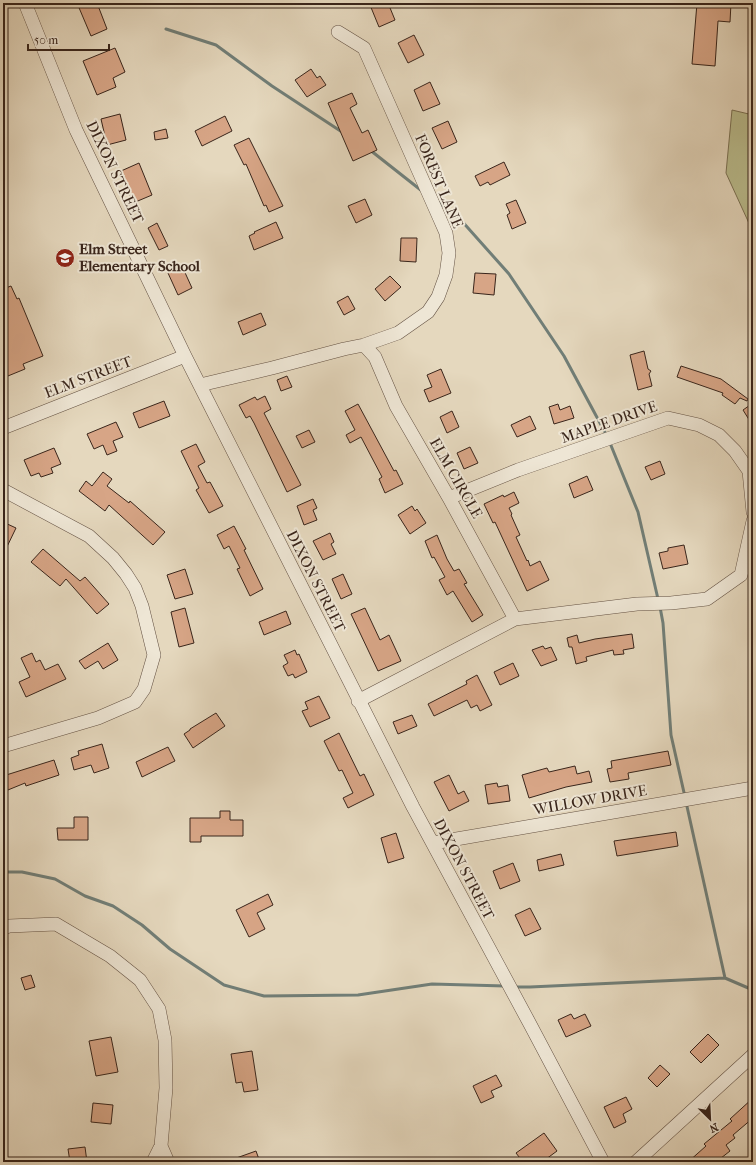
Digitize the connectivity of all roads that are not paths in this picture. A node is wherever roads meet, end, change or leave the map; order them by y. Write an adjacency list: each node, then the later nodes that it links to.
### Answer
1 (25, 3): 4 (street, DIXON STREET)
2 (338, 32): 3 (street, FOREST LANE)
3 (364, 345): 5 (street); 8 (street, ELM CIRCLE)
4 (185, 356): 5 (street, DIXON STREET); 6 (street, ELM STREET)
5 (200, 385): 12 (street, DIXON STREET)
6 (3, 428)
7 (3, 490): 13 (street)
8 (449, 498): 9 (street, MAPLE DRIVE); 11 (street, ELM CIRCLE)
9 (753, 512)
10 (753, 521): 11 (street)
11 (515, 619): 12 (street)
12 (358, 701): 15 (street, DIXON STREET)
13 (3, 746)
14 (753, 788): 15 (street, WILLOW DRIVE)
15 (433, 843): 21 (street, DIXON STREET)
16 (3, 928): 18 (street)
17 (753, 1055): 22 (street)
18 (160, 1146): 19 (street); 20 (street)
19 (153, 1162)
20 (168, 1162)
21 (603, 1162)
22 (636, 1162)

